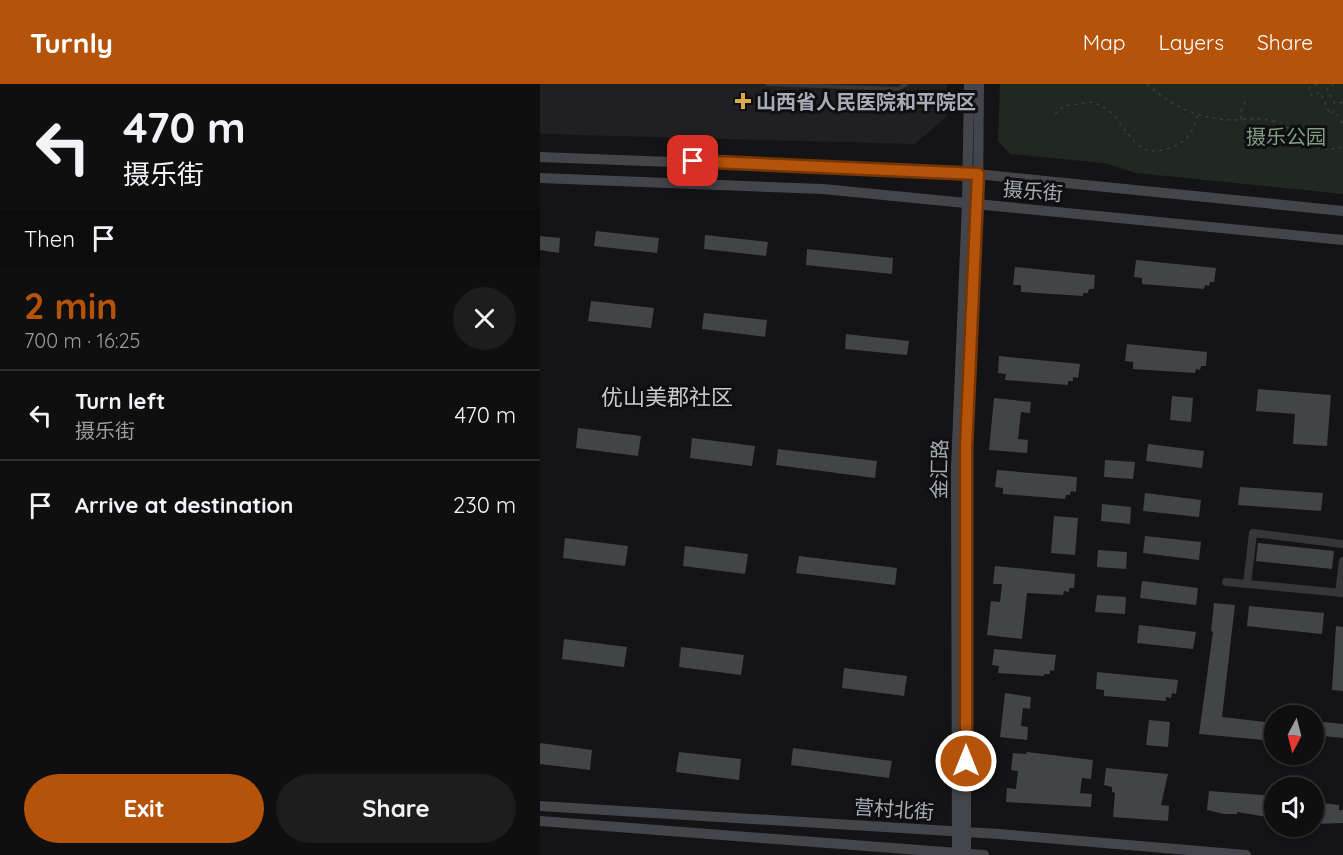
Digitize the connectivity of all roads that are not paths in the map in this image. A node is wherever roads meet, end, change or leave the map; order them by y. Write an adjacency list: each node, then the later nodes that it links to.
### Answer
1 (767, 84): 5 (lane)
2 (906, 84): 5 (lane)
3 (969, 84): 7 (street, 金汇路)
4 (979, 84): 7 (street, 金汇路)
5 (881, 87)
6 (540, 157): 7 (street, 摄乐街)
7 (973, 173): 9 (street, 金汇路); 10 (street, 摄乐街)
8 (540, 178): 9 (street, 摄乐街)
9 (973, 203): 11 (street, 摄乐街); 19 (street, 金汇路)
10 (1343, 211)
11 (1343, 240)
12 (1343, 544): 15 (street)
13 (1343, 561): 16 (street)
14 (1226, 582): 15 (street)
15 (1247, 584): 16 (street)
16 (1341, 593)
17 (540, 806): 19 (street, 营村北街)
18 (540, 821): 20 (street, 营村北街)
19 (962, 831): 20 (street, 金汇路); 22 (street, 营村北街)
20 (962, 854): 21 (street, 营村北街)
21 (984, 855)
22 (1246, 855)

